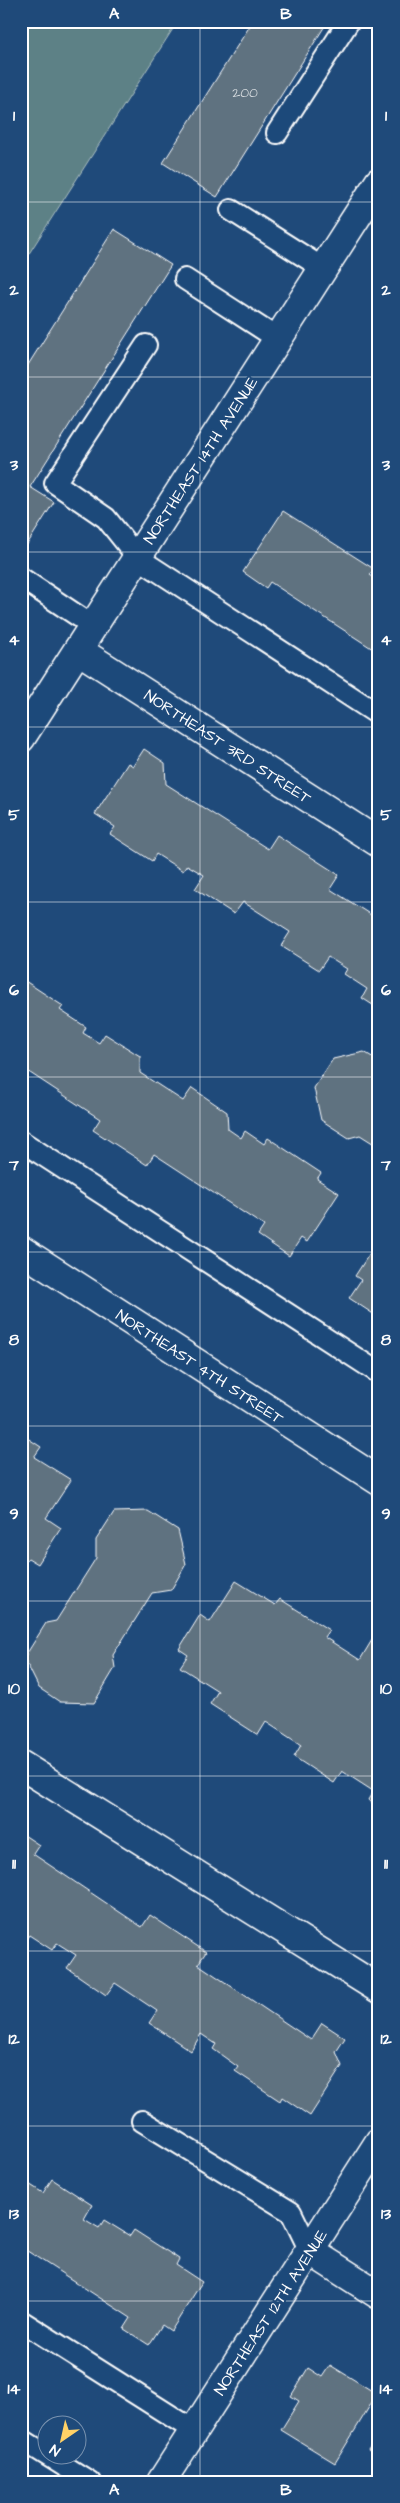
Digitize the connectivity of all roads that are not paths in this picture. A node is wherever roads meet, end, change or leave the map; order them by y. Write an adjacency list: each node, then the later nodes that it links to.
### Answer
1 (349, 21): 2 (lane)
2 (277, 133)
3 (374, 199): 5 (street, NORTHEAST 14TH AVENUE)
4 (231, 210): 5 (lane)
5 (324, 269): 7 (street, NORTHEAST 14TH AVENUE)
6 (185, 279): 7 (lane)
7 (278, 339): 9 (street, NORTHEAST 14TH AVENUE)
8 (146, 346): 9 (lane)
9 (138, 558): 11 (street, NORTHEAST 14TH AVENUE); 13 (lane)
10 (21, 578): 11 (lane)
11 (93, 626): 12 (street, NORTHEAST 14TH AVENUE)
12 (78, 650): 14 (street, NORTHEAST 14TH AVENUE); 15 (street, NORTHEAST 3RD STREET)
13 (379, 715)
14 (21, 738)
15 (379, 843)
16 (21, 1141): 18 (lane)
17 (21, 1250): 19 (street, NORTHEAST 4TH STREET)
18 (379, 1373)
19 (379, 1481)
20 (21, 1765): 21 (street)
21 (379, 1989)
22 (142, 2121): 24 (lane)
23 (379, 2142): 24 (street, NORTHEAST 12TH AVENUE)
24 (310, 2251): 25 (street); 27 (street, NORTHEAST 12TH AVENUE)
25 (379, 2296)
26 (21, 2320): 27 (lane)
27 (193, 2430): 30 (street, NORTHEAST 12TH AVENUE)
28 (21, 2439): 29 (lane)
29 (90, 2482)
30 (161, 2482)

